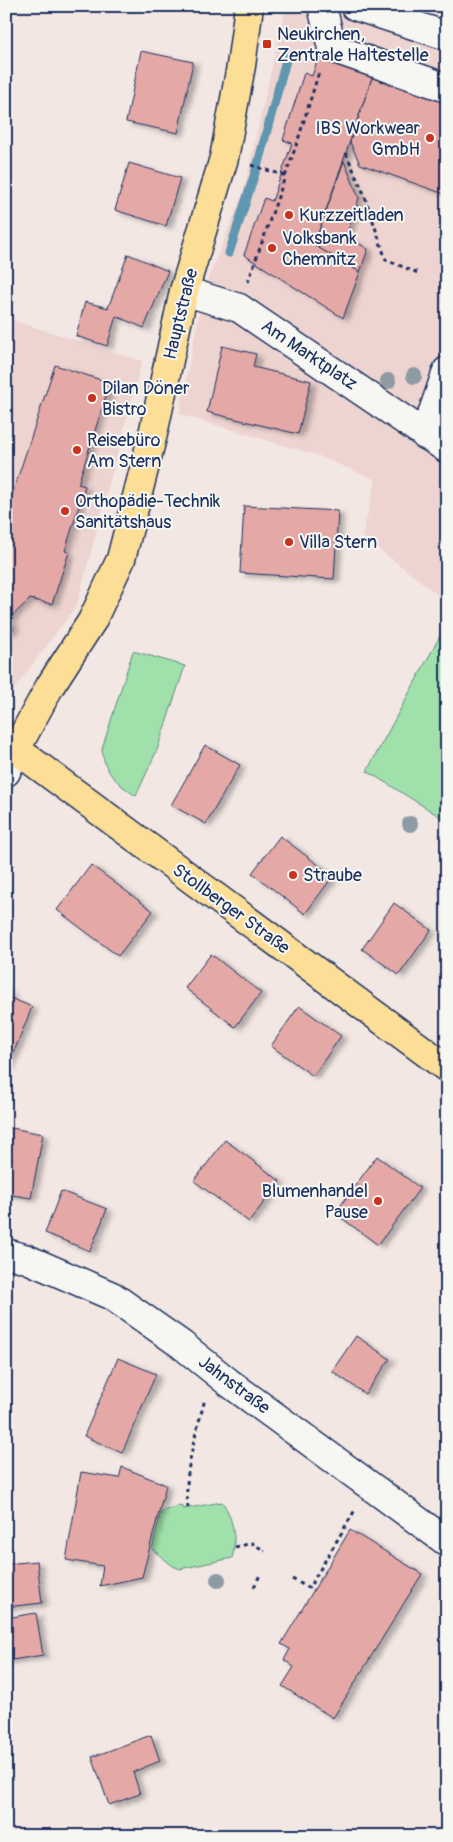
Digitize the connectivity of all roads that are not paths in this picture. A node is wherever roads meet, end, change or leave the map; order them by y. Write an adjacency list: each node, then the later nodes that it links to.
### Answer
1 (249, 6): 6 (main road, Hauptstraße)
2 (322, 6): 5 (street)
3 (355, 6): 4 (street)
4 (447, 36)
5 (447, 88)
6 (184, 291): 8 (street, Am Marktplatz); 9 (main road, Hauptstraße)
7 (447, 371): 8 (street, Am Marktplatz)
8 (436, 442)
9 (10, 754): 10 (main road, Stollberger Straße)
10 (447, 1068)
11 (6, 1253): 12 (street, Jahnstraße)
12 (447, 1542)

